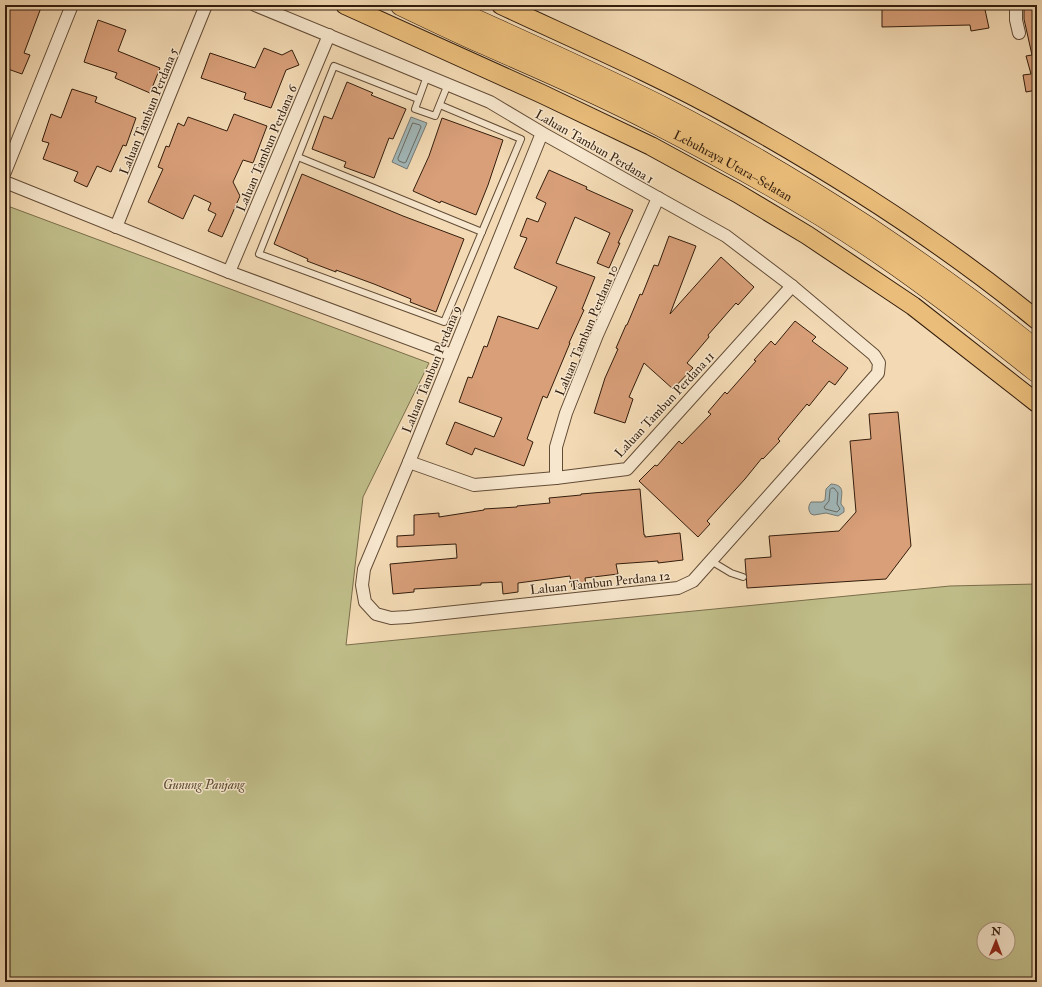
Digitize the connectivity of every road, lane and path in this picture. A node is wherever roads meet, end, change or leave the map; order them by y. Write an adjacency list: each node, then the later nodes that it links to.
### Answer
1 (72, 5): 17 (street)
2 (206, 5): 20 (street, Laluan Tambun Perdana 5)
3 (255, 5): 10 (street, Laluan Tambun Perdana 1)
4 (345, 5): 29 (main road)
5 (401, 5): 27 (highway, Lebuhraya Utara–Selatan)
6 (443, 5): 25 (highway, Lebuhraya Utara–Selatan)
7 (500, 5): 24 (main road)
8 (1016, 5): 9 (street)
9 (1019, 32)
10 (329, 35): 11 (street, Laluan Tambun Perdana 1); 22 (street, Laluan Tambun Perdana 6)
11 (427, 76): 12 (street, Laluan Tambun Perdana 1); 13 (lane)
12 (448, 84): 14 (lane); 15 (street, Laluan Tambun Perdana 1)
13 (418, 99): 14 (lane); 16 (lane)
14 (440, 105): 21 (lane)
15 (542, 133): 19 (street, Laluan Tambun Perdana 1); 26 (street, Laluan Tambun Perdana 9)
16 (298, 157): 21 (lane); 21 (lane)
17 (5, 172)
18 (5, 182): 20 (street)
19 (658, 198): 23 (street, Laluan Tambun Perdana 1); 31 (street, Laluan Tambun Perdana 10)
20 (116, 227): 22 (street)
21 (482, 232)
22 (229, 272): 26 (street)
23 (792, 286): 28 (street, Laluan Tambun Perdana 1); 31 (street, Laluan Tambun Perdana 11)
24 (1037, 320)
25 (1037, 351)
26 (452, 355): 30 (street, Laluan Tambun Perdana 9)
27 (1037, 372)
28 (878, 373): 32 (street, Laluan Tambun Perdana 12)
29 (1037, 403)
30 (409, 462): 31 (street, Laluan Tambun Perdana 11); 34 (street, Laluan Tambun Perdana 9)
31 (556, 478)
32 (711, 561): 33 (lane); 34 (street, Laluan Tambun Perdana 12)
33 (743, 577)
34 (376, 614)

